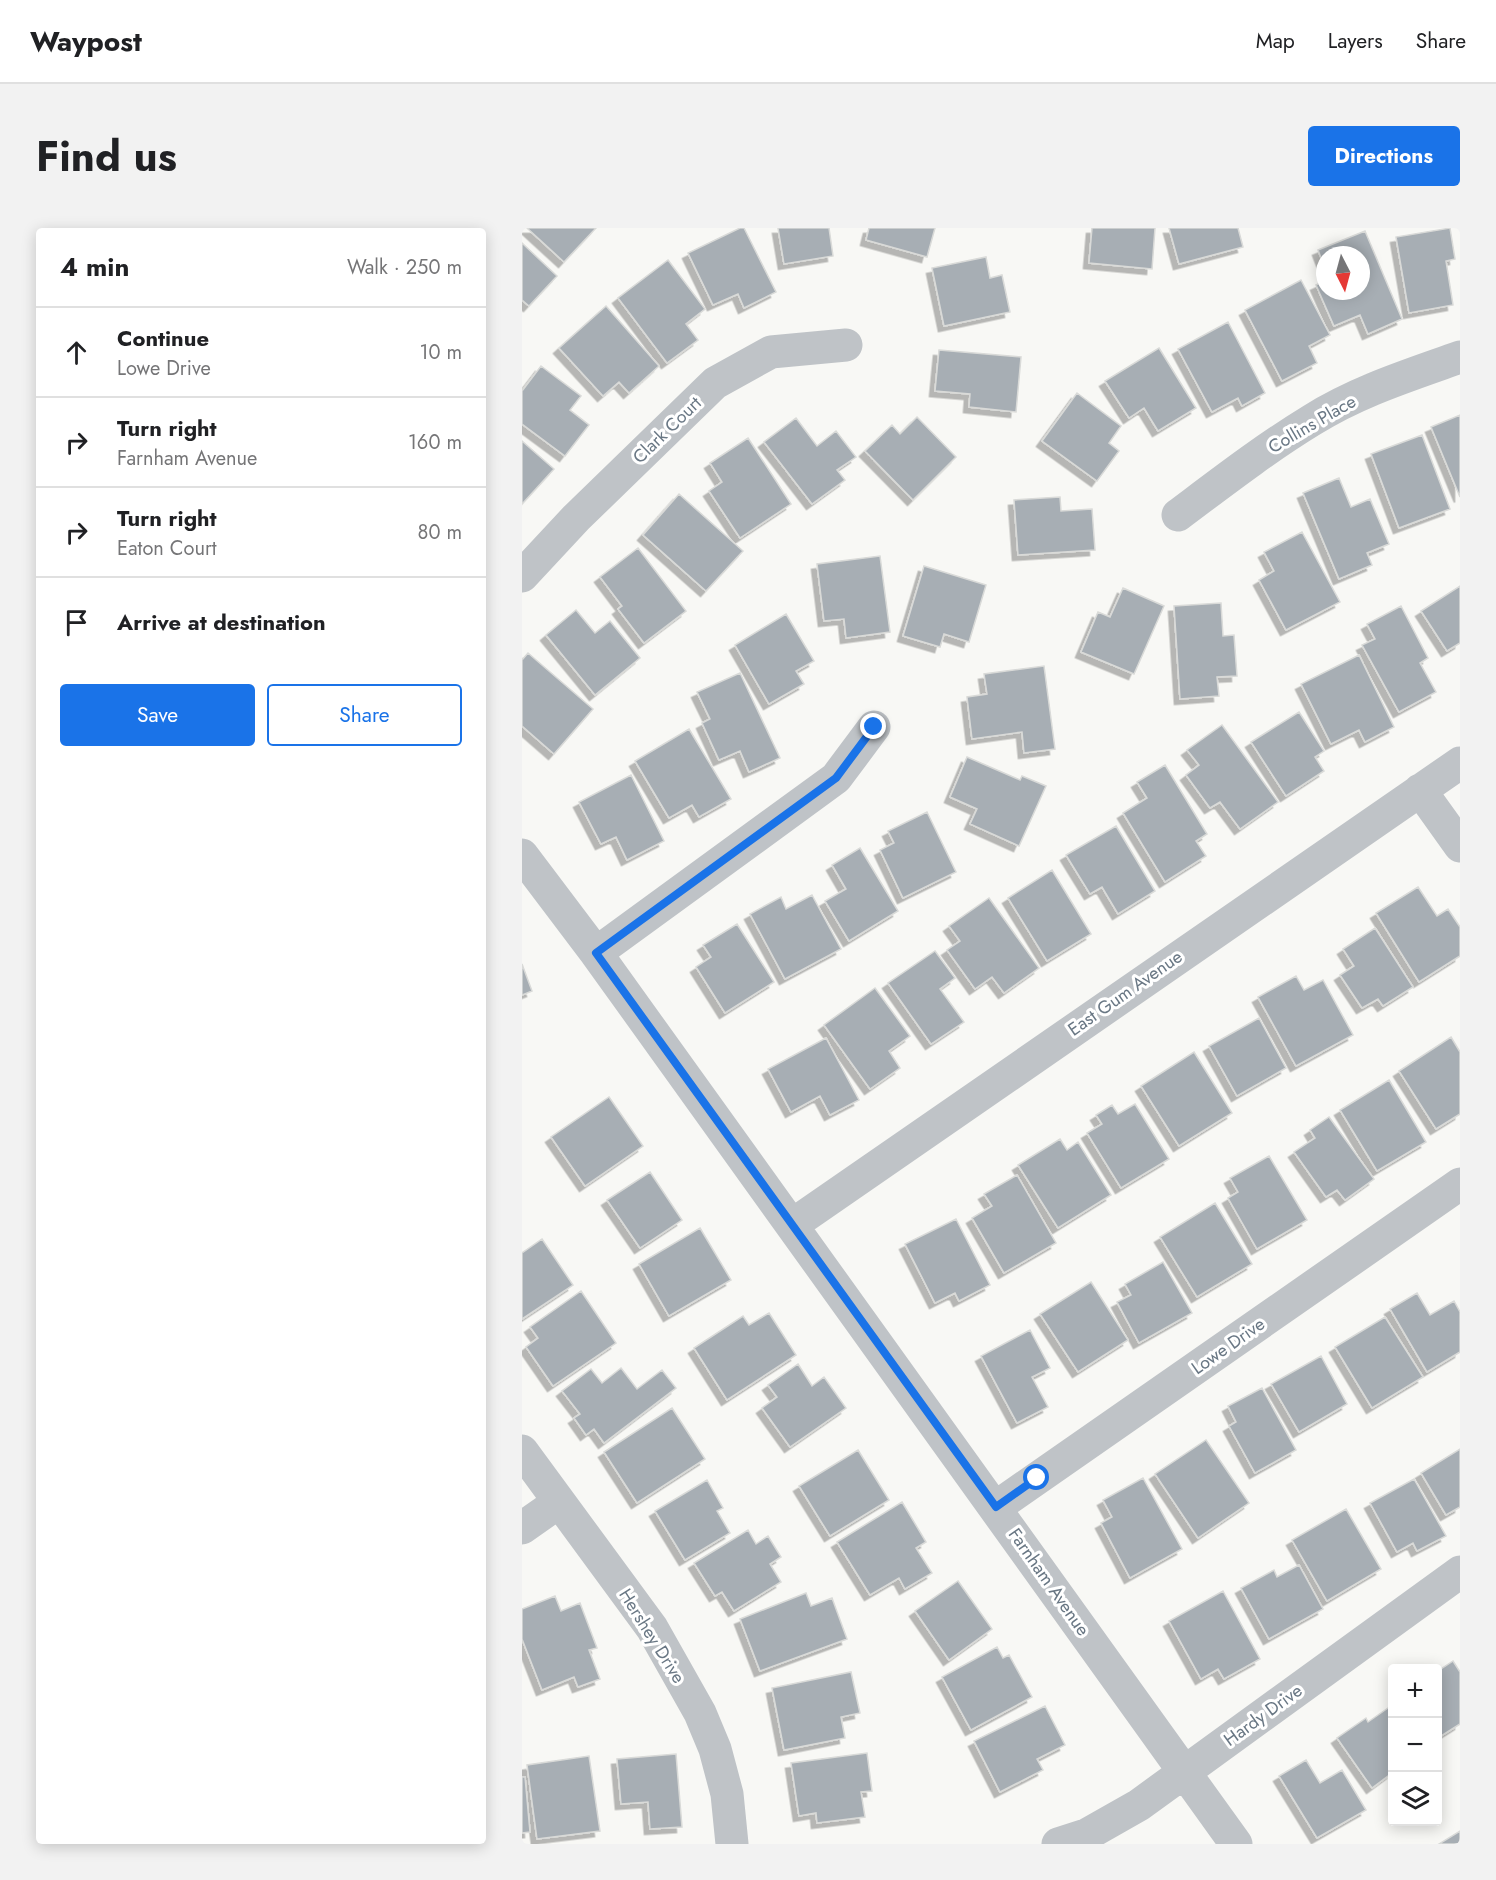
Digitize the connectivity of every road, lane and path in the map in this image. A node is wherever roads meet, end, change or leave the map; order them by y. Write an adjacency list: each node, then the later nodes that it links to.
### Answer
1 (846, 345): 4 (street, Clark Court)
2 (1460, 357): 3 (street, Collins Place)
3 (1178, 515)
4 (522, 576)
5 (874, 727): 10 (street)
6 (1460, 763): 7 (street, East Gum Avenue)
7 (1420, 790): 8 (street); 12 (street, East Gum Avenue)
8 (1460, 846)
9 (522, 855): 10 (street, Farnham Avenue)
10 (596, 953): 12 (street, Farnham Avenue)
11 (1460, 1184): 15 (street, Lowe Drive)
12 (792, 1225): 15 (street, Farnham Avenue)
13 (522, 1451): 14 (street, Hershey Drive)
14 (559, 1502): 16 (street); 19 (street, Hershey Drive)
15 (996, 1507): 18 (street, Farnham Avenue)
16 (522, 1528)
17 (1460, 1572): 18 (street, Hardy Drive)
18 (1184, 1772): 20 (street, Hardy Drive); 21 (street, Farnham Avenue)
19 (732, 1844)
20 (1058, 1844)
21 (1236, 1844)

